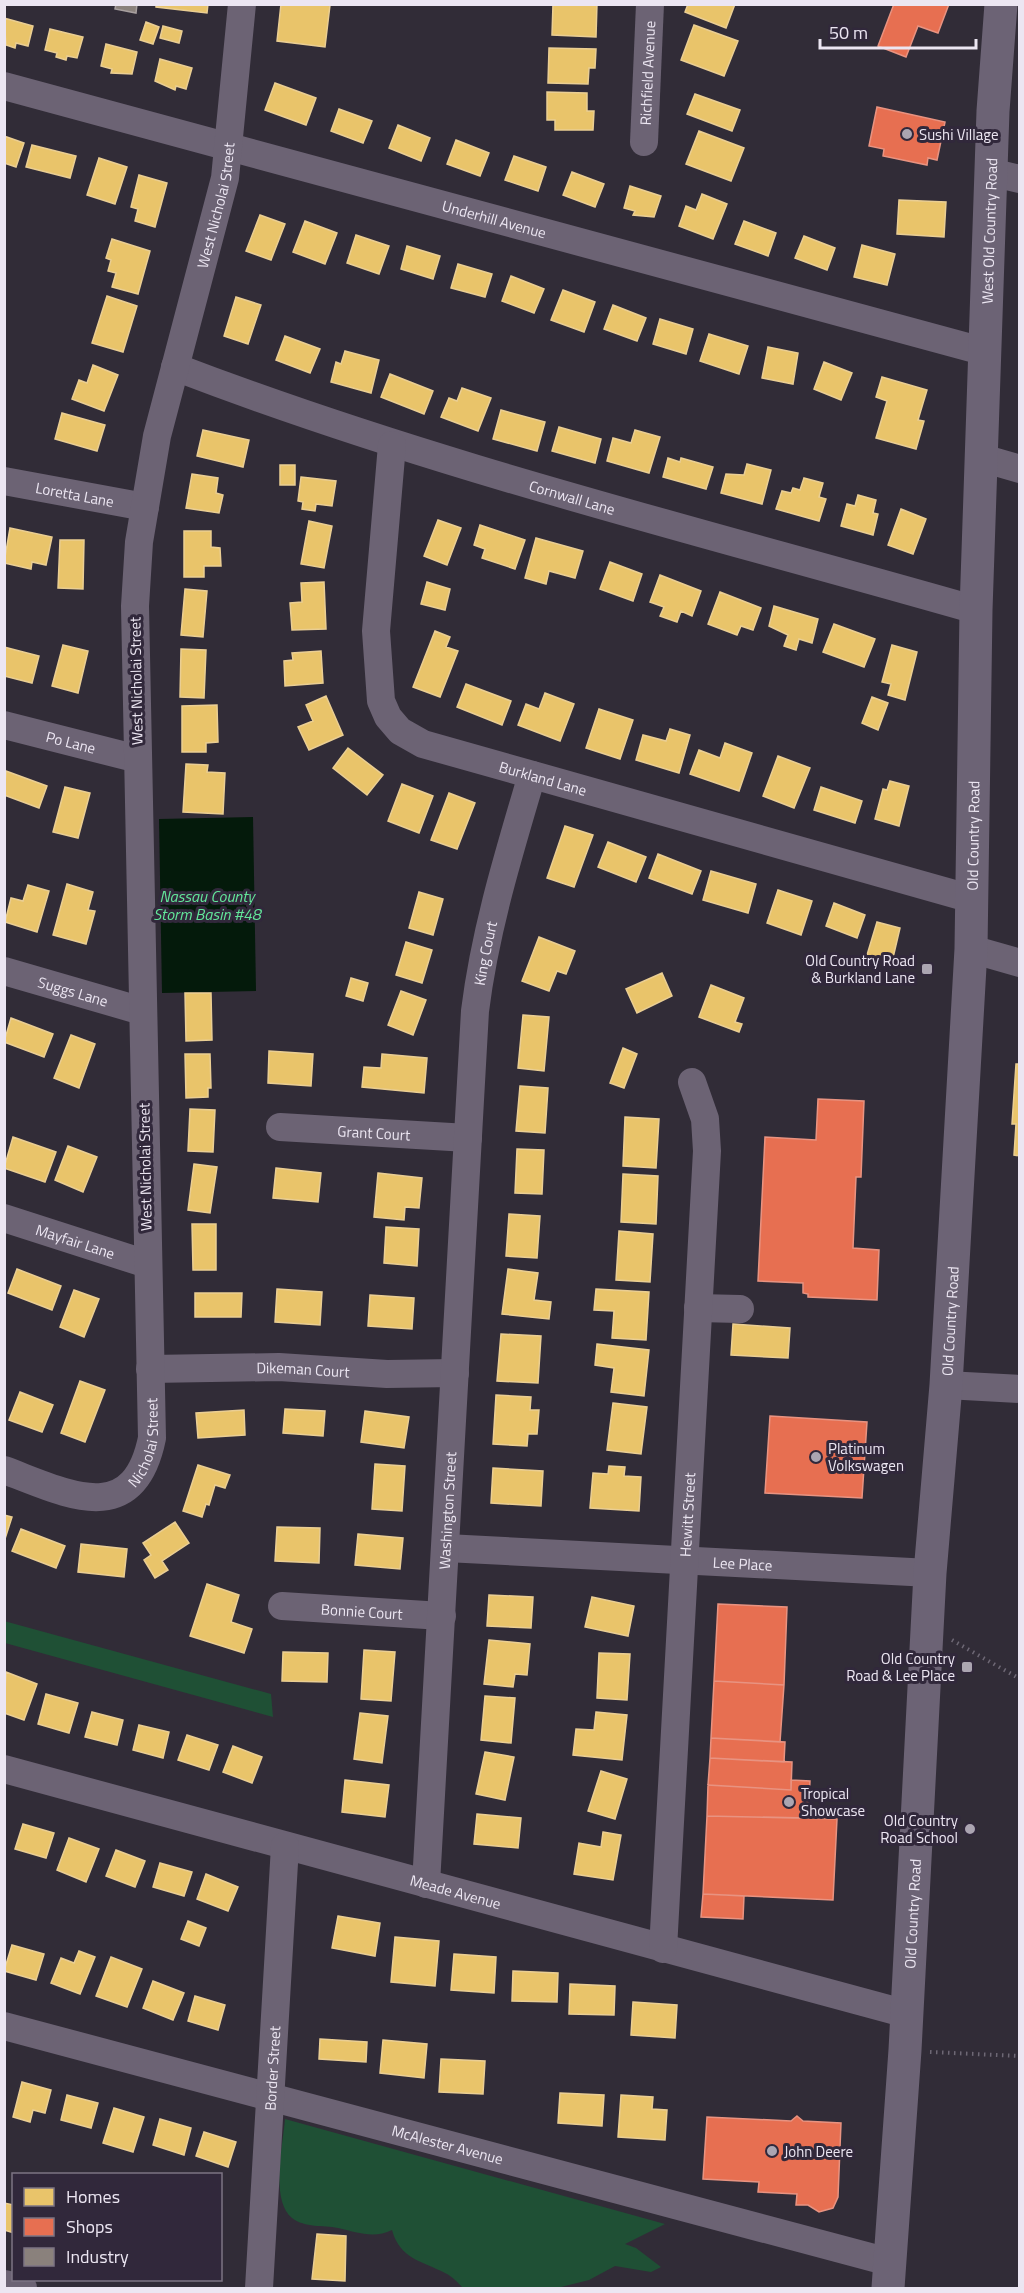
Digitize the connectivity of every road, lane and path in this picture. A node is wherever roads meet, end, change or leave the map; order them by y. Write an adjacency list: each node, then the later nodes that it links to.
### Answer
1 (242, 4): 6 (street, West Nicholai Street)
2 (650, 4): 5 (street, Richfield Avenue)
3 (1000, 4): 7 (main road, West Old Country Road)
4 (4, 86): 6 (street, Underhill Avenue)
5 (644, 142)
6 (228, 147): 8 (street, Underhill Avenue); 9 (street, West Nicholai Street)
7 (1005, 175): 8 (main road, West Old Country Road)
8 (986, 352): 11 (main road, Old Country Road)
9 (175, 367): 10 (street, Cornwall Lane); 14 (street, West Nicholai Street)
10 (392, 445): 15 (street, Cornwall Lane); 18 (street, Burkland Lane)
11 (982, 458): 12 (street); 15 (main road, Old Country Road)
12 (1020, 468)
13 (4, 481): 14 (street, Loretta Lane)
14 (145, 507): 17 (street, West Nicholai Street)
15 (976, 610): 19 (main road, Old Country Road)
16 (4, 725): 17 (street, Po Lane)
17 (138, 759): 23 (street, West Nicholai Street)
18 (532, 775): 19 (street, Burkland Lane); 26 (street, King Court)
19 (972, 899): 20 (main road, Old Country Road)
20 (971, 949): 21 (street); 33 (main road, Old Country Road)
21 (1020, 963)
22 (4, 971): 23 (street, Suggs Lane)
23 (142, 1011): 28 (street, West Nicholai Street)
24 (692, 1082): 29 (street, Hewitt Street)
25 (280, 1127): 26 (street, Grant Court)
26 (468, 1138): 32 (street, Washington Street)
27 (4, 1218): 28 (street, Mayfair Lane)
28 (147, 1264): 31 (street, West Nicholai Street)
29 (698, 1308): 30 (street); 37 (street, Hewitt Street)
30 (740, 1309)
31 (150, 1369): 32 (street, Dikeman Court); 35 (street, Nicholai Street)
32 (455, 1373): 36 (street, Washington Street)
33 (946, 1385): 34 (street); 38 (main road, Old Country Road)
34 (1020, 1389)
35 (4, 1470)
36 (446, 1548): 37 (street, Lee Place); 40 (street, Washington Street)
37 (683, 1560): 38 (street, Lee Place); 46 (street, Hewitt Street)
38 (930, 1573): 41 (main road, Old Country Road)
39 (282, 1606): 40 (street, Bonnie Court)
40 (442, 1616): 45 (street, Washington Street)
41 (928, 1626): 42 (path); 47 (main road, Old Country Road)
42 (1020, 1679)
43 (4, 1769): 44 (street, Meade Avenue)
44 (285, 1846): 45 (street, Meade Avenue); 51 (street, Border Street)
45 (426, 1884): 46 (street, Meade Avenue)
46 (663, 1949): 47 (street, Meade Avenue)
47 (908, 2014): 49 (main road, Old Country Road)
48 (4, 2026): 51 (street, McAlester Avenue)
49 (905, 2050): 50 (path); 52 (main road, Old Country Road)
50 (1020, 2056)
51 (271, 2099): 52 (street, McAlester Avenue); 55 (street, Border Street)
52 (889, 2275)
53 (4, 2283): 54 (street)
54 (22, 2289)
55 (259, 2289)

